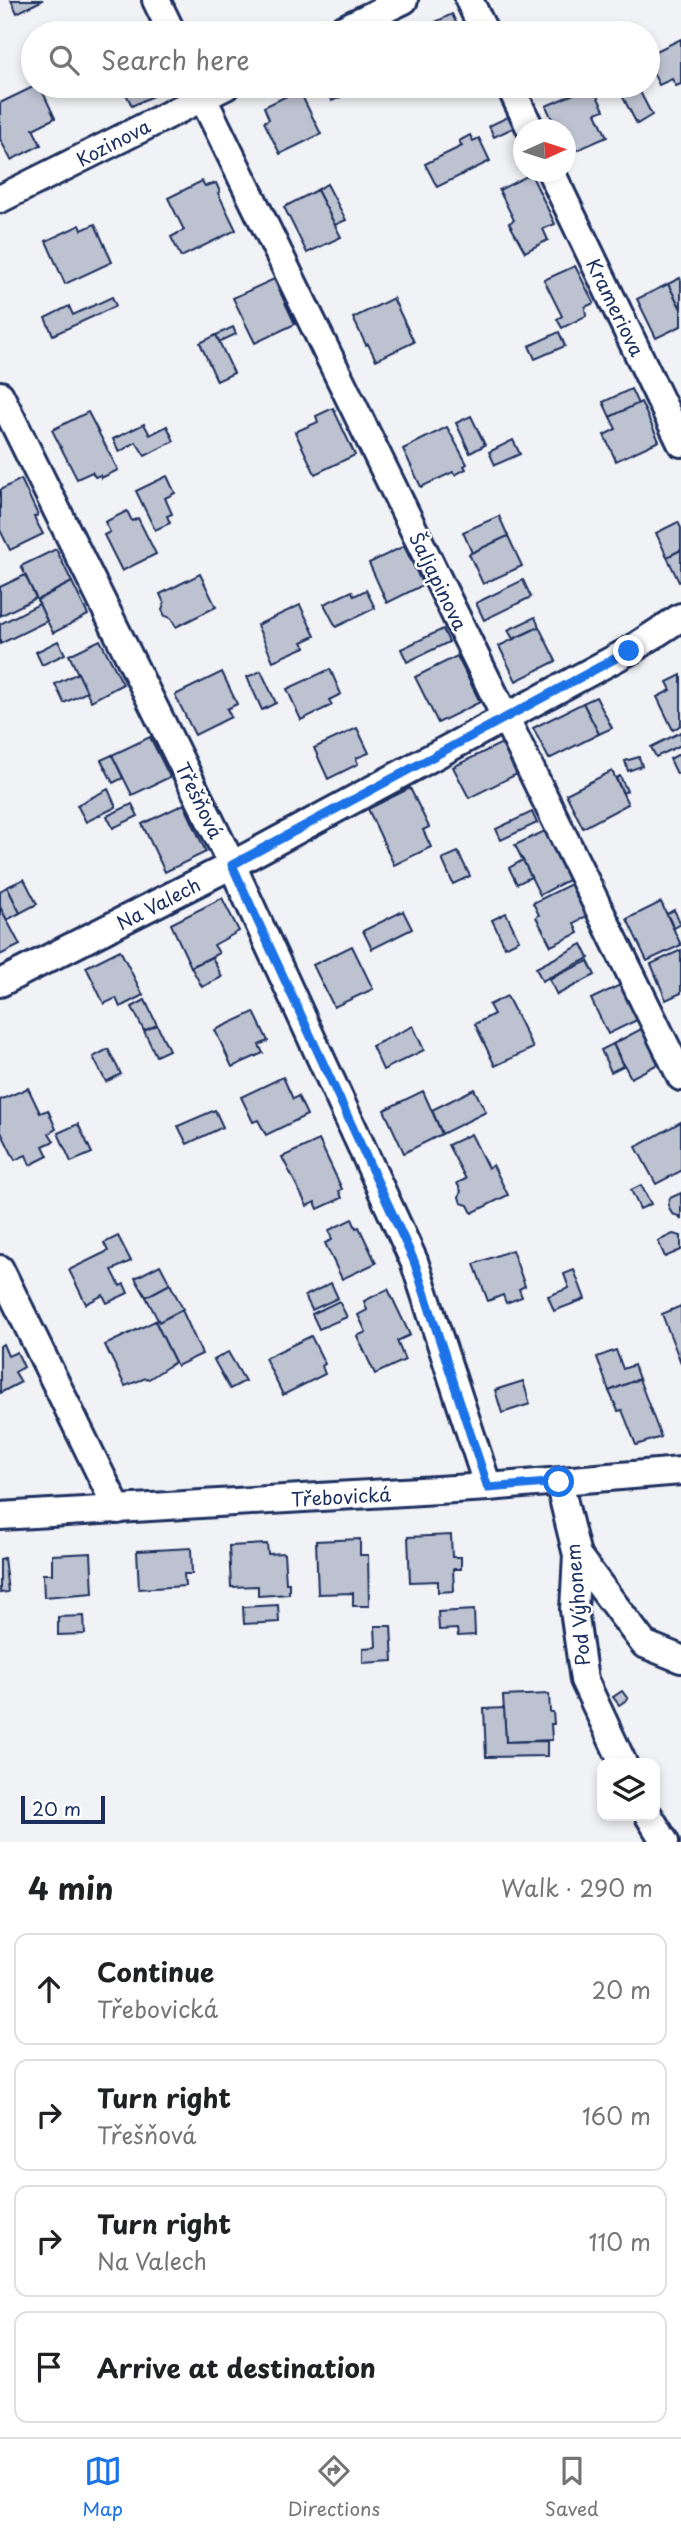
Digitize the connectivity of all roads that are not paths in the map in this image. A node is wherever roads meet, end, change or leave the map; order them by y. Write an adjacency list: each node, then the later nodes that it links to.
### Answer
1 (156, 0): 4 (street)
2 (404, 0): 5 (street)
3 (469, 0): 6 (street)
4 (166, 21)
5 (360, 21)
6 (479, 21)
7 (194, 98): 12 (street, Kozinova)
8 (213, 98): 16 (street, Šaljapinova)
9 (516, 98): 10 (street)
10 (526, 119)
11 (556, 182): 14 (street, Krameriova)
12 (0, 199)
13 (0, 395): 17 (street, Třešňová)
14 (681, 443)
15 (681, 617): 16 (street, Na Valech)
16 (505, 717): 17 (street, Na Valech); 19 (street, Šaljapinova)
17 (232, 865): 18 (street, Na Valech); 23 (street, Třešňová)
18 (0, 983)
19 (681, 1077)
20 (0, 1269): 24 (street)
21 (681, 1471): 22 (street, Třebovická)
22 (559, 1482): 23 (street, Třebovická); 26 (street, Pod Výhonem)
23 (488, 1488): 24 (street, Třebovická)
24 (118, 1510): 25 (street, Třebovická)
25 (0, 1516)
26 (577, 1555): 27 (street); 28 (street, Pod Výhonem)
27 (681, 1659)
28 (621, 1758)
29 (652, 1821): 30 (street)
30 (665, 1842)

